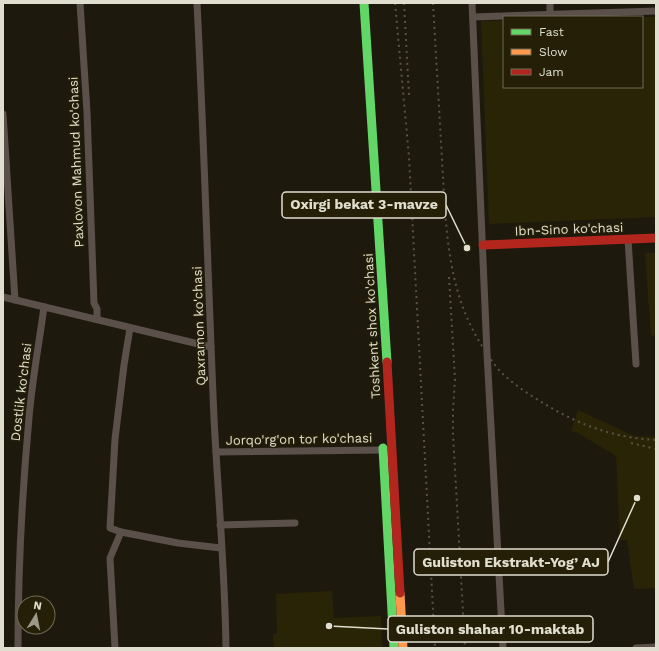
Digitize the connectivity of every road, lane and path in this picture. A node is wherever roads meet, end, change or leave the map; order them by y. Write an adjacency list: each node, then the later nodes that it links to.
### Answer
1 (80, 3): 17 (street, Paxlovon Mahmud ko'chasi)
2 (197, 3): 19 (street, Qaxramon ko'chasi)
3 (356, 3): 20 (main road, Toshkent shox ko'chasi)
4 (364, 3): 20 (main road, Toshkent shox ko'chasi)
5 (472, 3): 9 (street)
6 (550, 3): 8 (street)
7 (656, 11): 8 (street)
8 (550, 14): 9 (street)
9 (473, 17): 13 (street)
10 (3, 114): 15 (street)
11 (656, 238): 12 (main road, Ibn-Sino ko'chasi)
12 (628, 239): 13 (main road, Ibn-Sino ko'chasi); 21 (street)
13 (483, 245): 34 (street)
14 (3, 297): 15 (street)
15 (15, 300): 16 (street)
16 (44, 307): 17 (street); 29 (street, Dostlik ko'chasi)
17 (97, 319): 18 (street)
18 (130, 328): 19 (street); 26 (street)
19 (211, 347): 23 (street, Qaxramon ko'chasi)
20 (382, 347): 22 (main road, Toshkent shox ko'chasi); 33 (main road, Toshkent shox ko'chasi)
21 (636, 364)
22 (383, 450): 23 (street, Jorqo'rg'on tor ko'chasi); 32 (main road, Toshkent shox ko'chasi)
23 (216, 452): 25 (street, Qaxramon ko'chasi)
24 (295, 522): 25 (street)
25 (220, 525): 27 (street, Qaxramon ko'chasi)
26 (121, 532): 27 (street); 30 (street)
27 (221, 548): 31 (street, Qaxramon ko'chasi)
28 (656, 647): 35 (street)
29 (18, 648)
30 (115, 648)
31 (226, 648)
32 (394, 648)
33 (403, 648)
34 (503, 648)
35 (636, 648)

